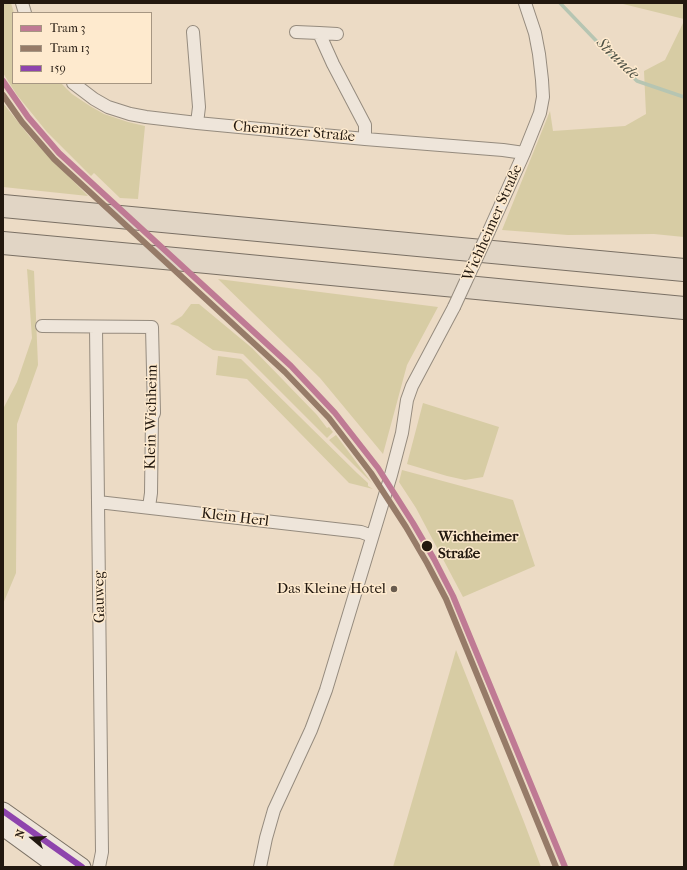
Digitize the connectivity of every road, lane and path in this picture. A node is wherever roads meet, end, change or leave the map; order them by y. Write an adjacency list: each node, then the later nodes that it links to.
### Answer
1 (524, 3): 9 (street, Wichheimer Straße)
2 (192, 32): 7 (street)
3 (296, 32): 4 (street)
4 (319, 33): 5 (street); 8 (street)
5 (337, 34)
6 (74, 84): 7 (street, Chemnitzer Straße)
7 (197, 123): 8 (street, Chemnitzer Straße)
8 (364, 139): 9 (street, Chemnitzer Straße)
9 (524, 153): 18 (street, Wichheimer Straße, bridge)
10 (3, 206): 12 (highway)
11 (3, 243): 13 (highway)
12 (684, 270)
13 (684, 308)
14 (42, 326): 15 (street)
15 (96, 327): 16 (street, Gauweg); 17 (street, Klein Wichheim)
16 (98, 502): 17 (street, Klein Herl); 23 (street, Gauweg)
17 (149, 507): 18 (street, Klein Herl)
18 (372, 536): 24 (street, Wichheimer Straße)
19 (3, 811): 22 (main road)
20 (3, 827): 21 (main road)
21 (58, 867)
22 (82, 867)
23 (99, 867)
24 (260, 867)

